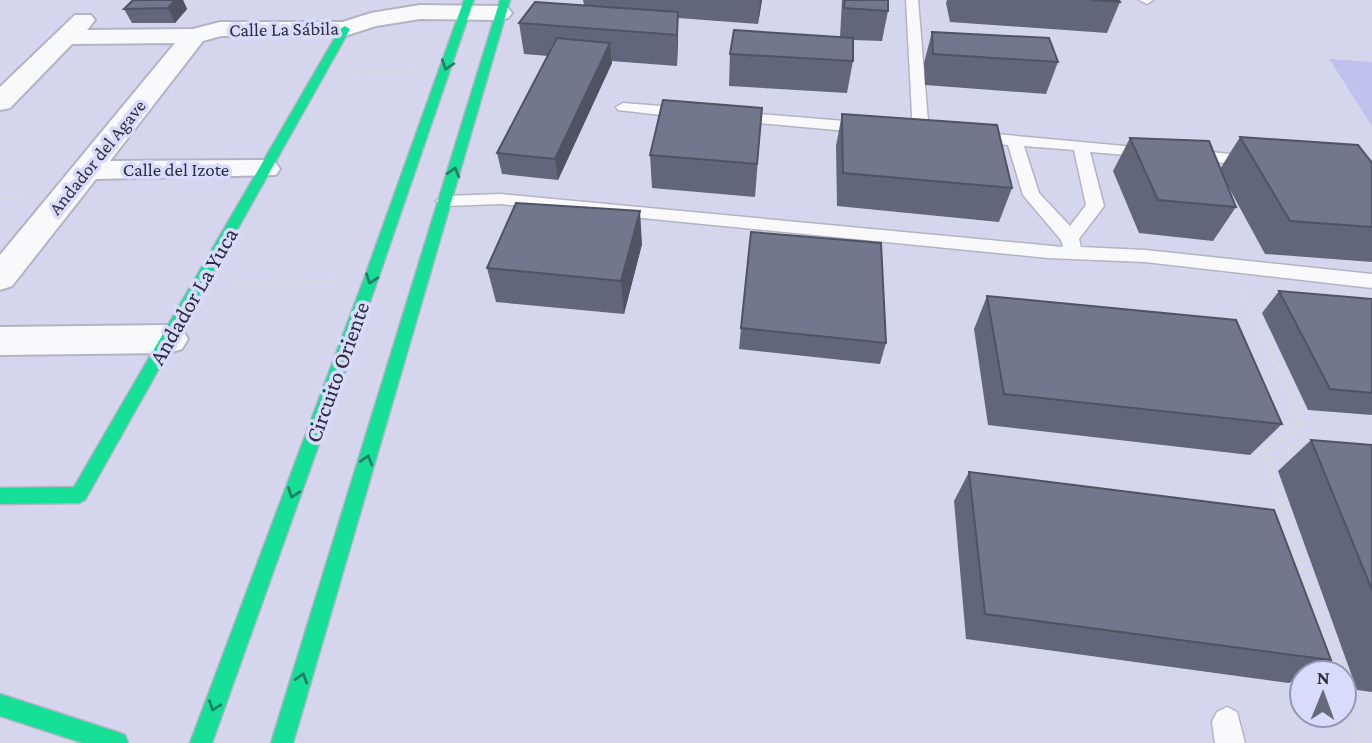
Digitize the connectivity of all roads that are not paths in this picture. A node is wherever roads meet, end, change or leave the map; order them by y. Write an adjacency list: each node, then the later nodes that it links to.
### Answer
1 (912, 0): 11 (lane)
2 (467, 5): 3 (street, Calle La Sábila); 5 (street, Calle La Sábila); 27 (street, Circuito Oriente, one-way to 27)
3 (502, 6): 18 (street, one-way to 3)
4 (88, 15): 7 (street)
5 (345, 29): 6 (street, Calle La Sábila); 16 (street, Andador La Yuca)
6 (194, 36): 7 (street, Calle La Sábila); 17 (street, Andador del Agave)
7 (66, 37): 8 (street)
8 (0, 102)
9 (623, 107): 10 (lane)
10 (881, 130)
11 (921, 133)
12 (962, 136): 13 (lane)
13 (1015, 141): 14 (lane); 19 (lane)
14 (1081, 146): 15 (lane); 19 (lane)
15 (1272, 162)
16 (265, 169): 17 (street, Calle del Izote); 22 (street, Andador La Yuca)
17 (87, 170): 20 (street, Andador del Agave)
18 (445, 201): 19 (lane); 28 (street, one-way to 18)
19 (1072, 246): 21 (lane)
20 (0, 278)
21 (1372, 281)
22 (169, 339): 23 (street); 24 (street, Andador La Yuca)
23 (0, 341)
24 (0, 496)
25 (0, 705): 26 (street)
26 (117, 743)
27 (201, 743)
28 (282, 743)

